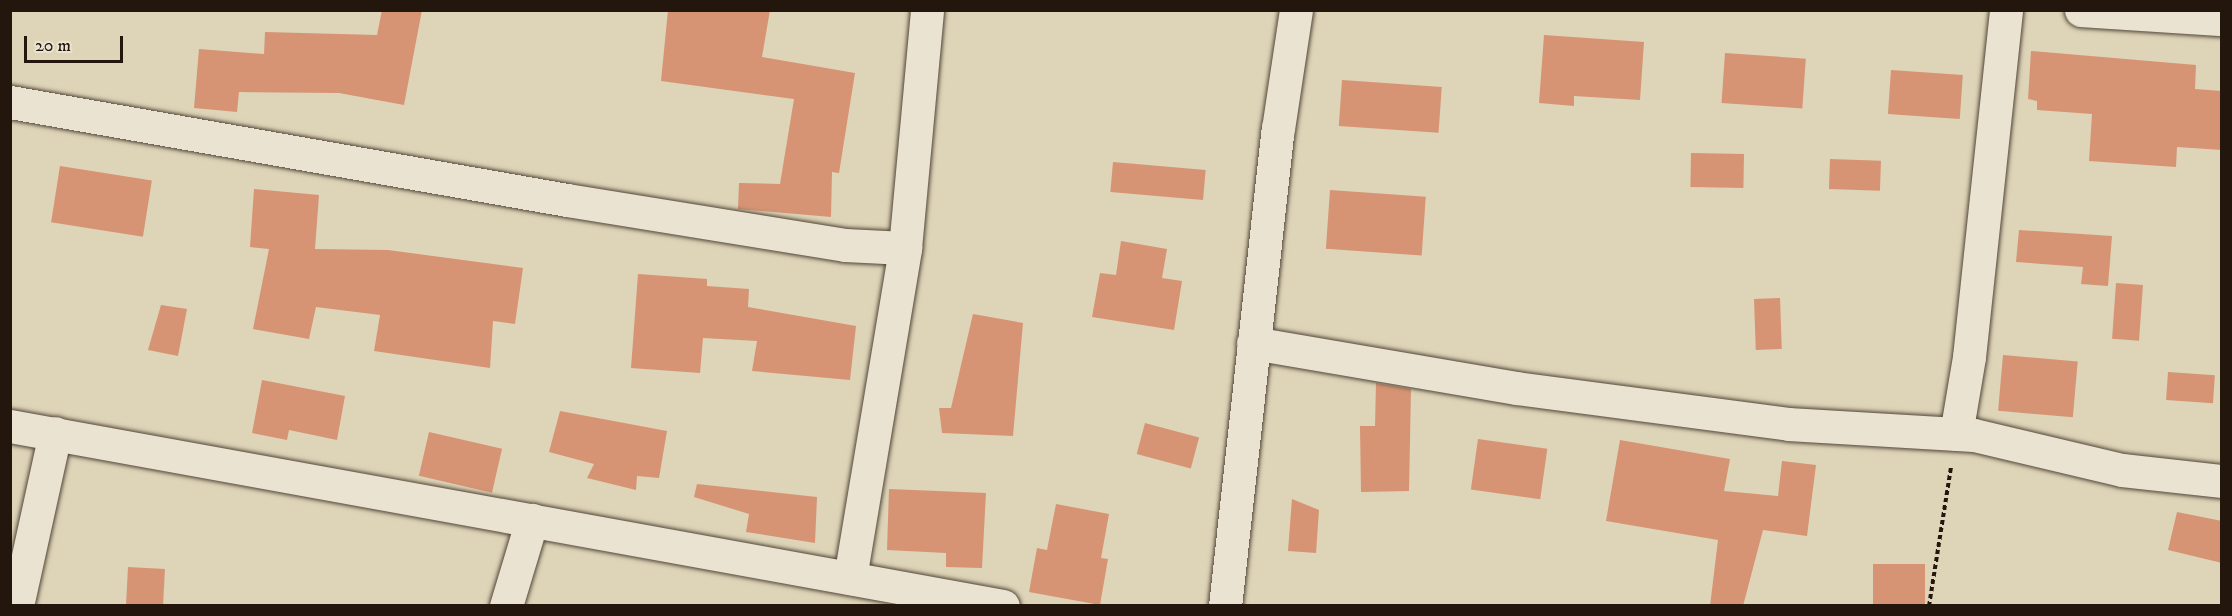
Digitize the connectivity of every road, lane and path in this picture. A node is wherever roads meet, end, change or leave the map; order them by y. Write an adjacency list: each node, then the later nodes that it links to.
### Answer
1 (927, 10): 7 (street)
2 (1296, 10): 8 (street)
3 (2007, 10): 11 (street)
4 (2081, 10): 5 (street)
5 (2222, 19)
6 (10, 102): 7 (street)
7 (905, 249): 14 (street)
8 (1253, 343): 11 (street); 18 (street)
9 (10, 426): 10 (street)
10 (55, 433): 13 (street); 15 (street)
11 (1956, 434): 12 (street); 19 (path)
12 (2222, 481)
13 (532, 520): 14 (street); 16 (street)
14 (850, 578): 17 (street)
15 (17, 606)
16 (506, 606)
17 (1003, 606)
18 (1225, 606)
19 (1929, 606)

